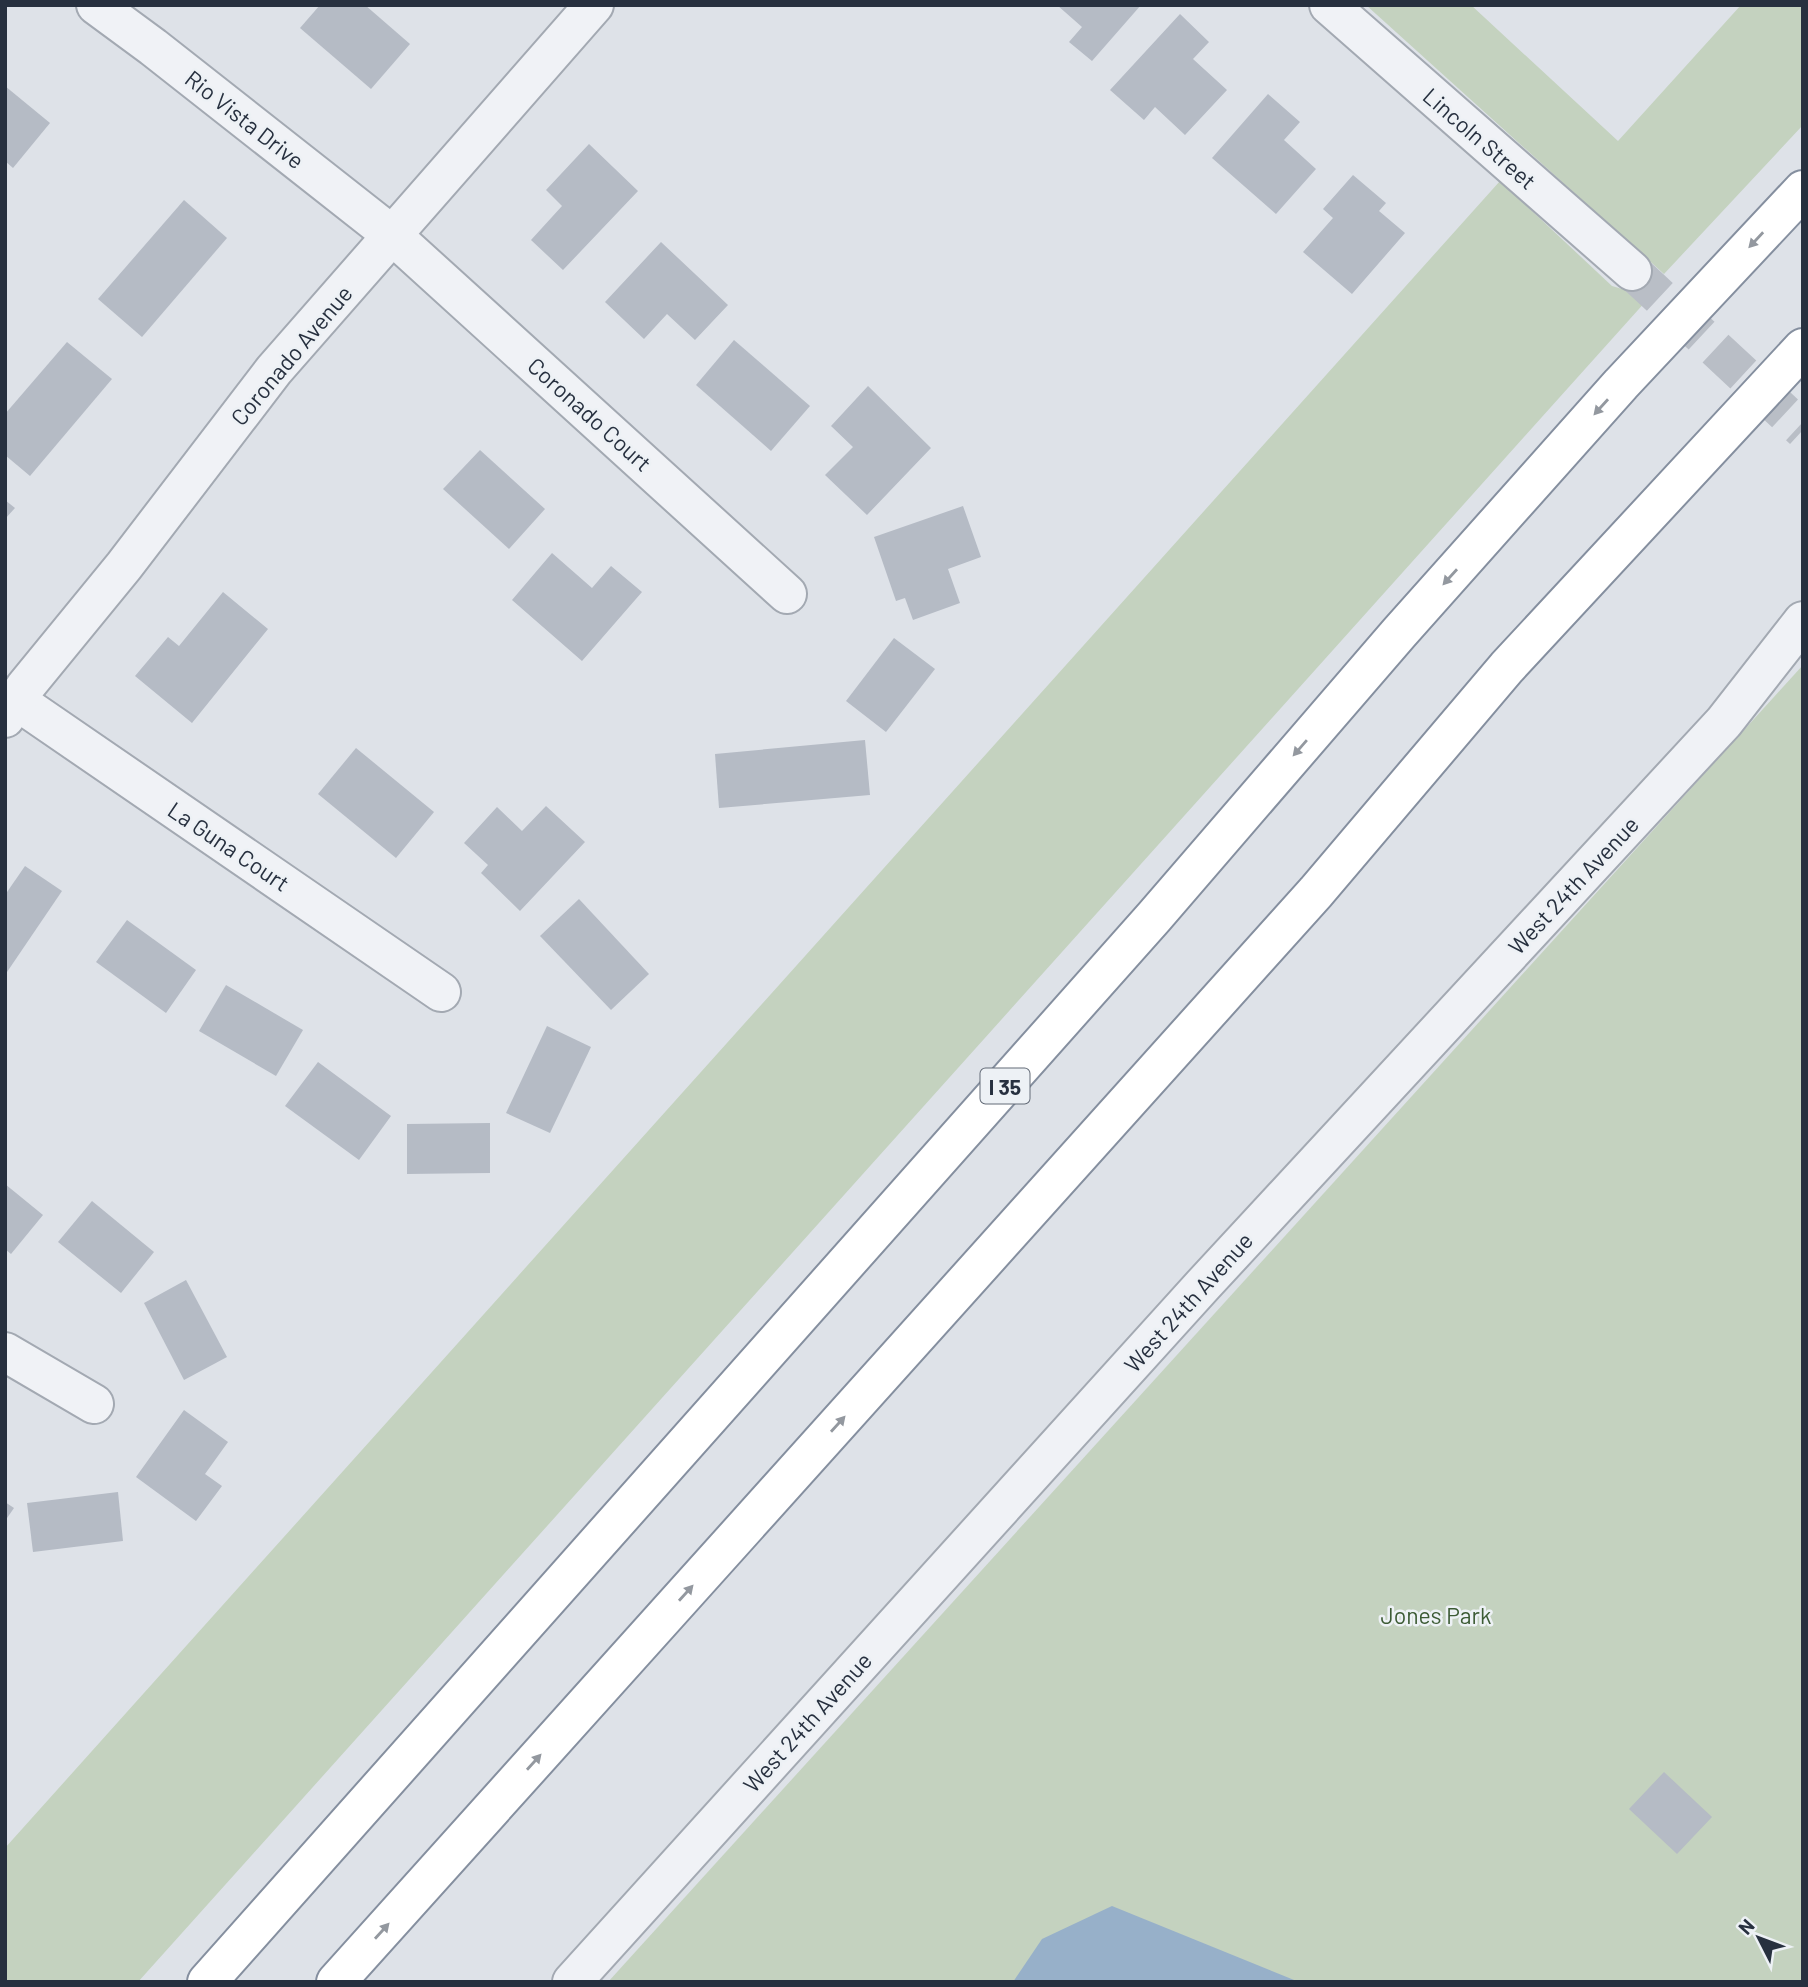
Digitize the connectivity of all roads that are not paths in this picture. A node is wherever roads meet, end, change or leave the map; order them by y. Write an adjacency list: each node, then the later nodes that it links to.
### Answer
1 (96, 5): 5 (street, Rio Vista Drive)
2 (594, 5): 5 (street, Coronado Avenue)
3 (1329, 5): 6 (street, Lincoln Street)
4 (1803, 190): 14 (highway, I 35, one-way to 14)
5 (392, 235): 8 (street, Coronado Court); 10 (street, Coronado Avenue)
6 (1632, 271)
7 (1803, 348): 15 (highway, one-way to 7)
8 (788, 594)
9 (1803, 621): 16 (street, West 24th Avenue)
10 (11, 709): 11 (street, La Guna Court)
11 (441, 992)
12 (5, 1352): 13 (street)
13 (94, 1404)
14 (207, 1982)
15 (336, 1982)
16 (572, 1982)

